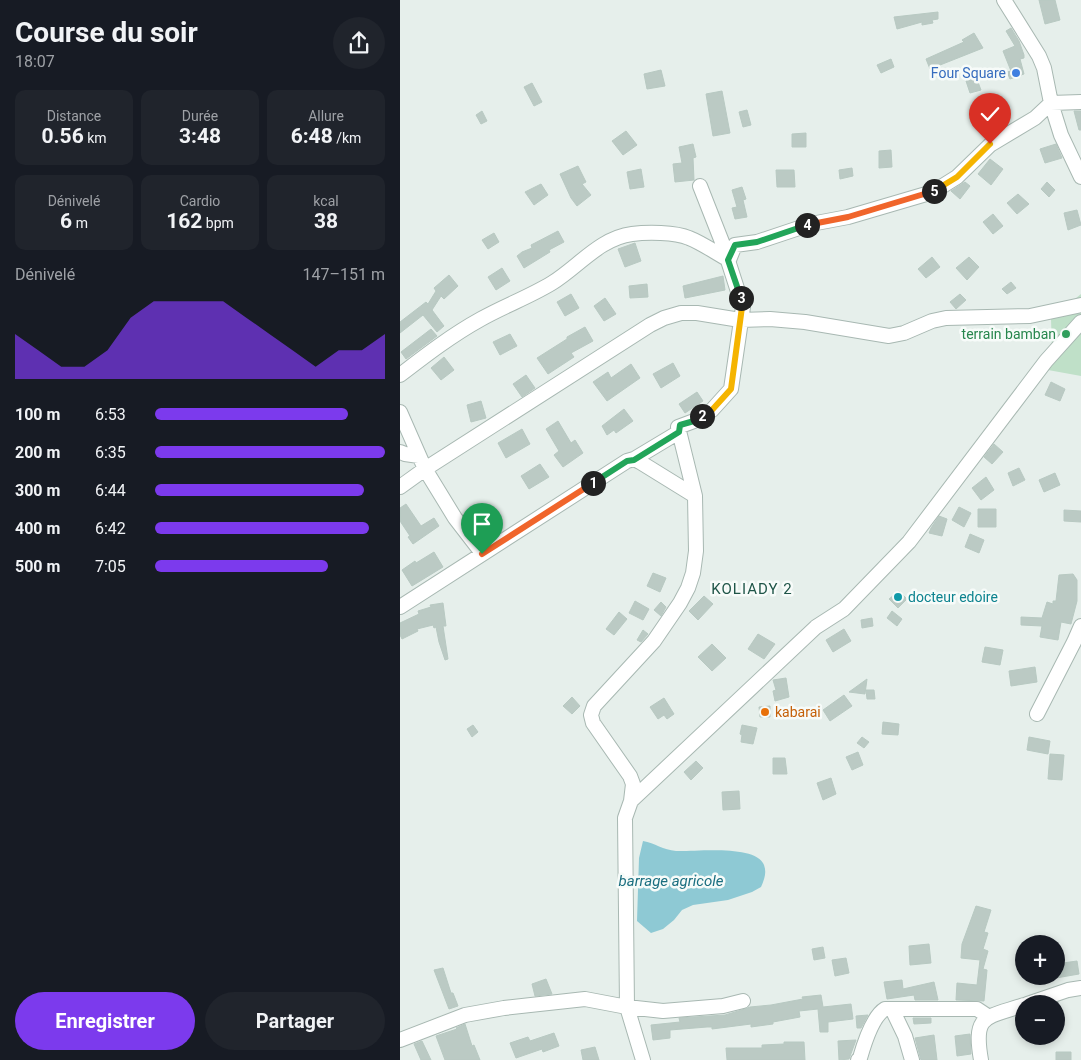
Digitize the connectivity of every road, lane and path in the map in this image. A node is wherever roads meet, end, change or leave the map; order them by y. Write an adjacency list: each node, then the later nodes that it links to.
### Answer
1 (1004, 0): 3 (street)
2 (1081, 102): 3 (street)
3 (1051, 103): 4 (street); 7 (street)
4 (1081, 177)
5 (700, 186): 7 (street)
6 (688, 237): 7 (street); 8 (street); 12 (street)
7 (729, 243): 8 (street)
8 (728, 260): 10 (street)
9 (1074, 307): 10 (street); 11 (street)
10 (740, 320): 14 (street); 17 (street)
11 (1081, 321): 24 (street)
12 (400, 375)
13 (400, 412): 17 (street)
14 (679, 432): 16 (street); 19 (street)
15 (400, 452): 17 (street)
16 (634, 460): 19 (street); 20 (street)
17 (422, 463): 18 (street); 20 (street)
18 (400, 487)
19 (695, 496): 24 (street)
20 (482, 554): 21 (street)
21 (400, 607)
22 (1081, 626): 23 (street)
23 (1037, 714)
24 (631, 801): 28 (street)
25 (1081, 988): 26 (street)
26 (1053, 995)
27 (743, 1001): 28 (street)
28 (627, 1007): 32 (street); 33 (street)
29 (1015, 1008): 31 (street)
30 (892, 1009): 31 (street); 34 (street); 35 (street)
31 (989, 1017): 36 (street)
32 (400, 1040)
33 (643, 1060)
34 (858, 1060)
35 (912, 1060)
36 (981, 1060)

